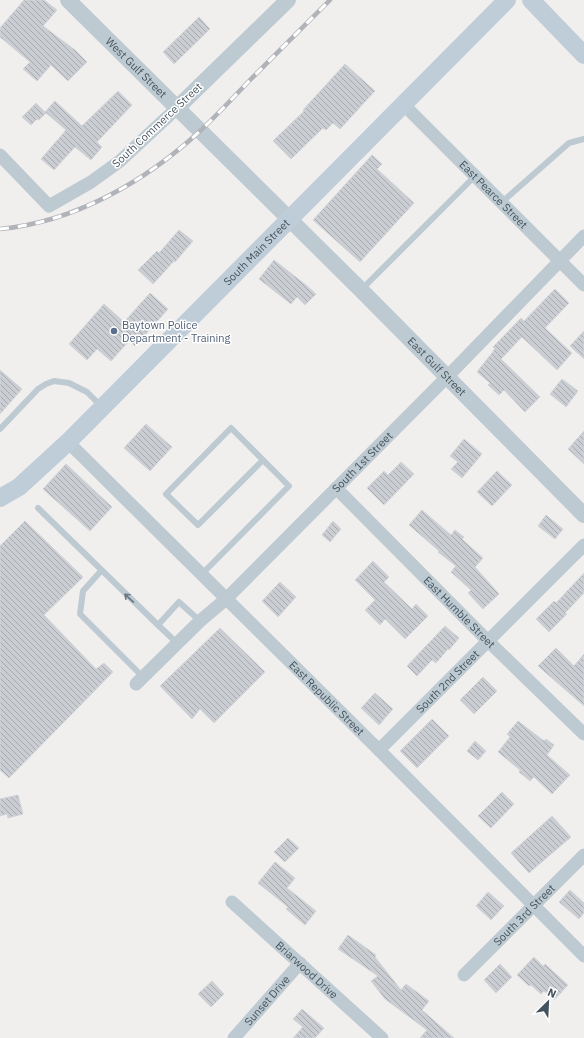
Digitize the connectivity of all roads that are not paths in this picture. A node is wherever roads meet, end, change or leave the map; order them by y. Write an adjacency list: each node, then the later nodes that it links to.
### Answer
1 (68, 0): 7 (street, West Gulf Street)
2 (288, 0): 7 (street, South Commerce Street)
3 (507, 0): 6 (main road, South Main Street)
4 (531, 0): 5 (main road)
5 (584, 55)
6 (403, 104): 10 (street, East Pearce Street); 12 (main road, South Main Street)
7 (177, 108): 9 (street, South Commerce Street); 12 (street, West Gulf Street)
8 (584, 139): 11 (lane)
9 (0, 155)
10 (474, 176): 11 (street, East Pearce Street); 16 (lane)
11 (501, 203): 14 (street, East Pearce Street)
12 (290, 219): 16 (street, East Gulf Street); 18 (main road, South Main Street)
13 (584, 236): 14 (street, South 1st Street)
14 (560, 261): 15 (street, East Pearce Street); 17 (street, South 1st Street)
15 (584, 285)
16 (361, 290): 17 (street, East Gulf Street)
17 (447, 377): 22 (street, South 1st Street); 25 (street, East Gulf Street)
18 (102, 407): 19 (lane); 20 (main road, South Main Street)
19 (0, 429)
20 (68, 442): 23 (main road, South Main Street); 28 (street, East Republic Street)
21 (263, 460): 21 (lane); 28 (lane)
22 (336, 488): 29 (street, South 1st Street); 32 (street, East Humble Street)
23 (0, 498)
24 (38, 508): 27 (lane)
25 (584, 515)
26 (584, 545): 32 (street, South 2nd Street)
27 (101, 571): 31 (lane, one-way to 27); 34 (lane)
28 (202, 574): 29 (street, East Republic Street)
29 (226, 599): 30 (street, South 1st Street); 36 (street, East Republic Street)
30 (200, 621): 31 (lane); 33 (street, South 1st Street)
31 (158, 624): 33 (lane)
32 (488, 641): 35 (street, East Humble Street); 36 (street, South 2nd Street)
33 (177, 643): 34 (street, South 1st Street)
34 (140, 680)
35 (584, 734)
36 (379, 750): 39 (street, East Republic Street)
37 (584, 855): 39 (street, South 3rd Street)
38 (232, 902): 41 (street, Briarwood Drive)
39 (534, 905): 40 (street, East Republic Street); 42 (street, South 3rd Street)
40 (584, 956)
41 (300, 963): 43 (street, Sunset Drive); 44 (street, Briarwood Drive)
42 (464, 975)
43 (234, 1038)
44 (382, 1038)

